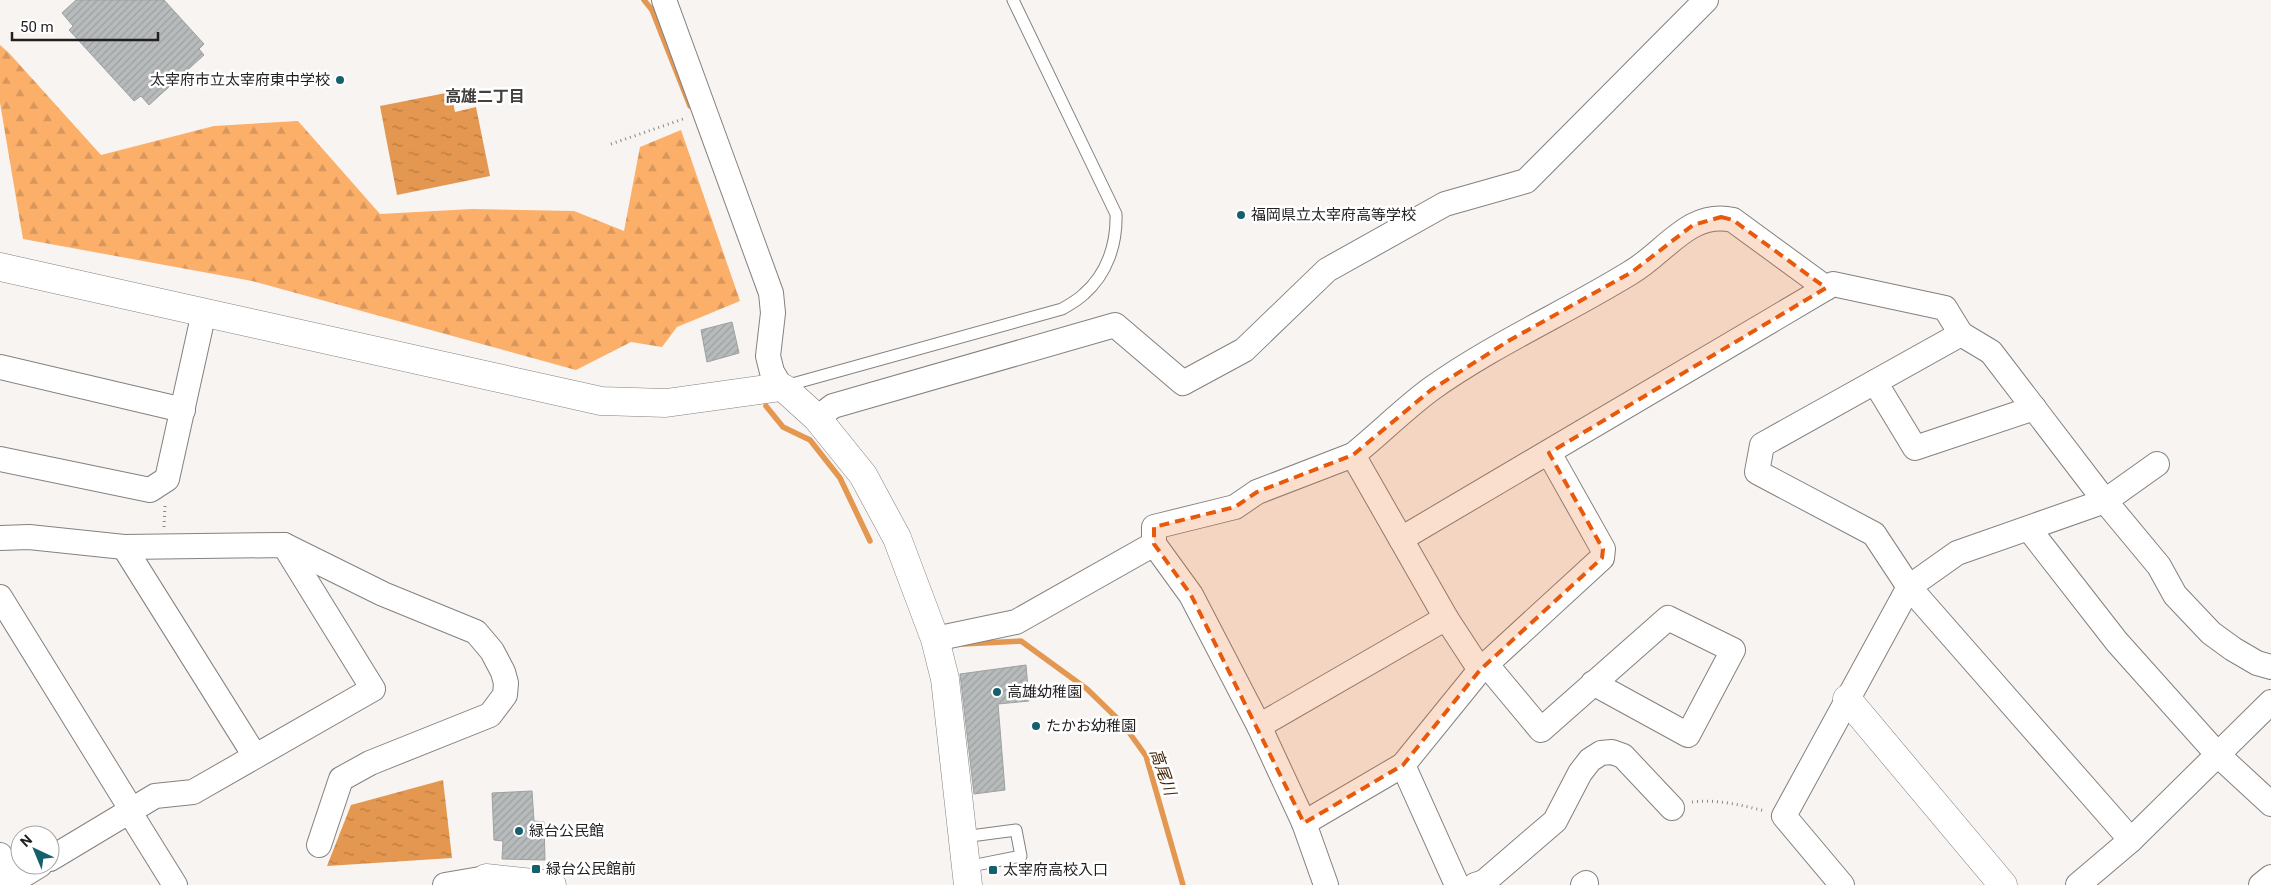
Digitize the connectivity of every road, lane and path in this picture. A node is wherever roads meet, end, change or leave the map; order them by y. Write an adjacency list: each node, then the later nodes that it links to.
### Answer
1 (664, 0): 4 (street)
2 (1013, 0): 12 (lane)
3 (1706, 0): 15 (street)
4 (706, 111): 5 (path); 12 (street)
5 (611, 144)
6 (0, 267): 8 (street)
7 (1826, 288): 9 (street); 16 (street); 17 (street)
8 (204, 312): 12 (street); 14 (street)
9 (1961, 334): 11 (street); 13 (street)
10 (0, 367): 14 (street)
11 (1875, 382): 13 (street); 29 (street)
12 (781, 387): 15 (street)
13 (2034, 408): 21 (street)
14 (183, 410): 20 (street)
15 (817, 418): 32 (street)
16 (1549, 453): 24 (street); 33 (street)
17 (1353, 455): 24 (street); 25 (street)
18 (0, 459): 20 (street)
19 (2157, 464): 21 (street)
20 (167, 479): 28 (path)
21 (2106, 501): 22 (street); 34 (street)
22 (2029, 529): 29 (street); 40 (street)
23 (0, 538): 27 (street)
24 (1401, 539): 31 (street)
25 (1154, 544): 32 (street); 38 (street)
26 (284, 545): 28 (street); 39 (street); 49 (street)
27 (124, 547): 28 (street); 39 (street)
28 (162, 547)
29 (1909, 587): 36 (street); 48 (street)
30 (0, 597): 44 (street)
31 (1446, 618): 33 (street); 38 (street)
32 (935, 639): 47 (street)
33 (1483, 667): 35 (street); 41 (street)
34 (2271, 667)
35 (1593, 683): 35 (street)
36 (1847, 699): 45 (street); 64 (street)
37 (2271, 702): 40 (street)
38 (1259, 726): 46 (street)
39 (256, 756): 44 (street)
40 (2219, 756): 42 (street); 48 (street)
41 (1403, 765): 46 (street); 62 (street)
42 (2271, 804)
43 (1672, 808): 45 (path); 57 (street)
44 (130, 810): 50 (street); 58 (street)
45 (1784, 816): 63 (street)
46 (1304, 822): 61 (street)
47 (963, 837): 53 (street); 53 (lane)
48 (2131, 840): 65 (street)
49 (319, 845)
50 (60, 853)
51 (0, 855): 56 (street)
52 (24, 875): 56 (street)
53 (967, 876)
54 (2271, 877): 66 (street)
55 (487, 881): 59 (street); 60 (street)
56 (11, 883)
57 (1482, 884)
58 (175, 885)
59 (445, 885)
60 (552, 885)
61 (1326, 885)
62 (1457, 885)
63 (1842, 885)
64 (2003, 885)
65 (2078, 885)
66 (2262, 885)

